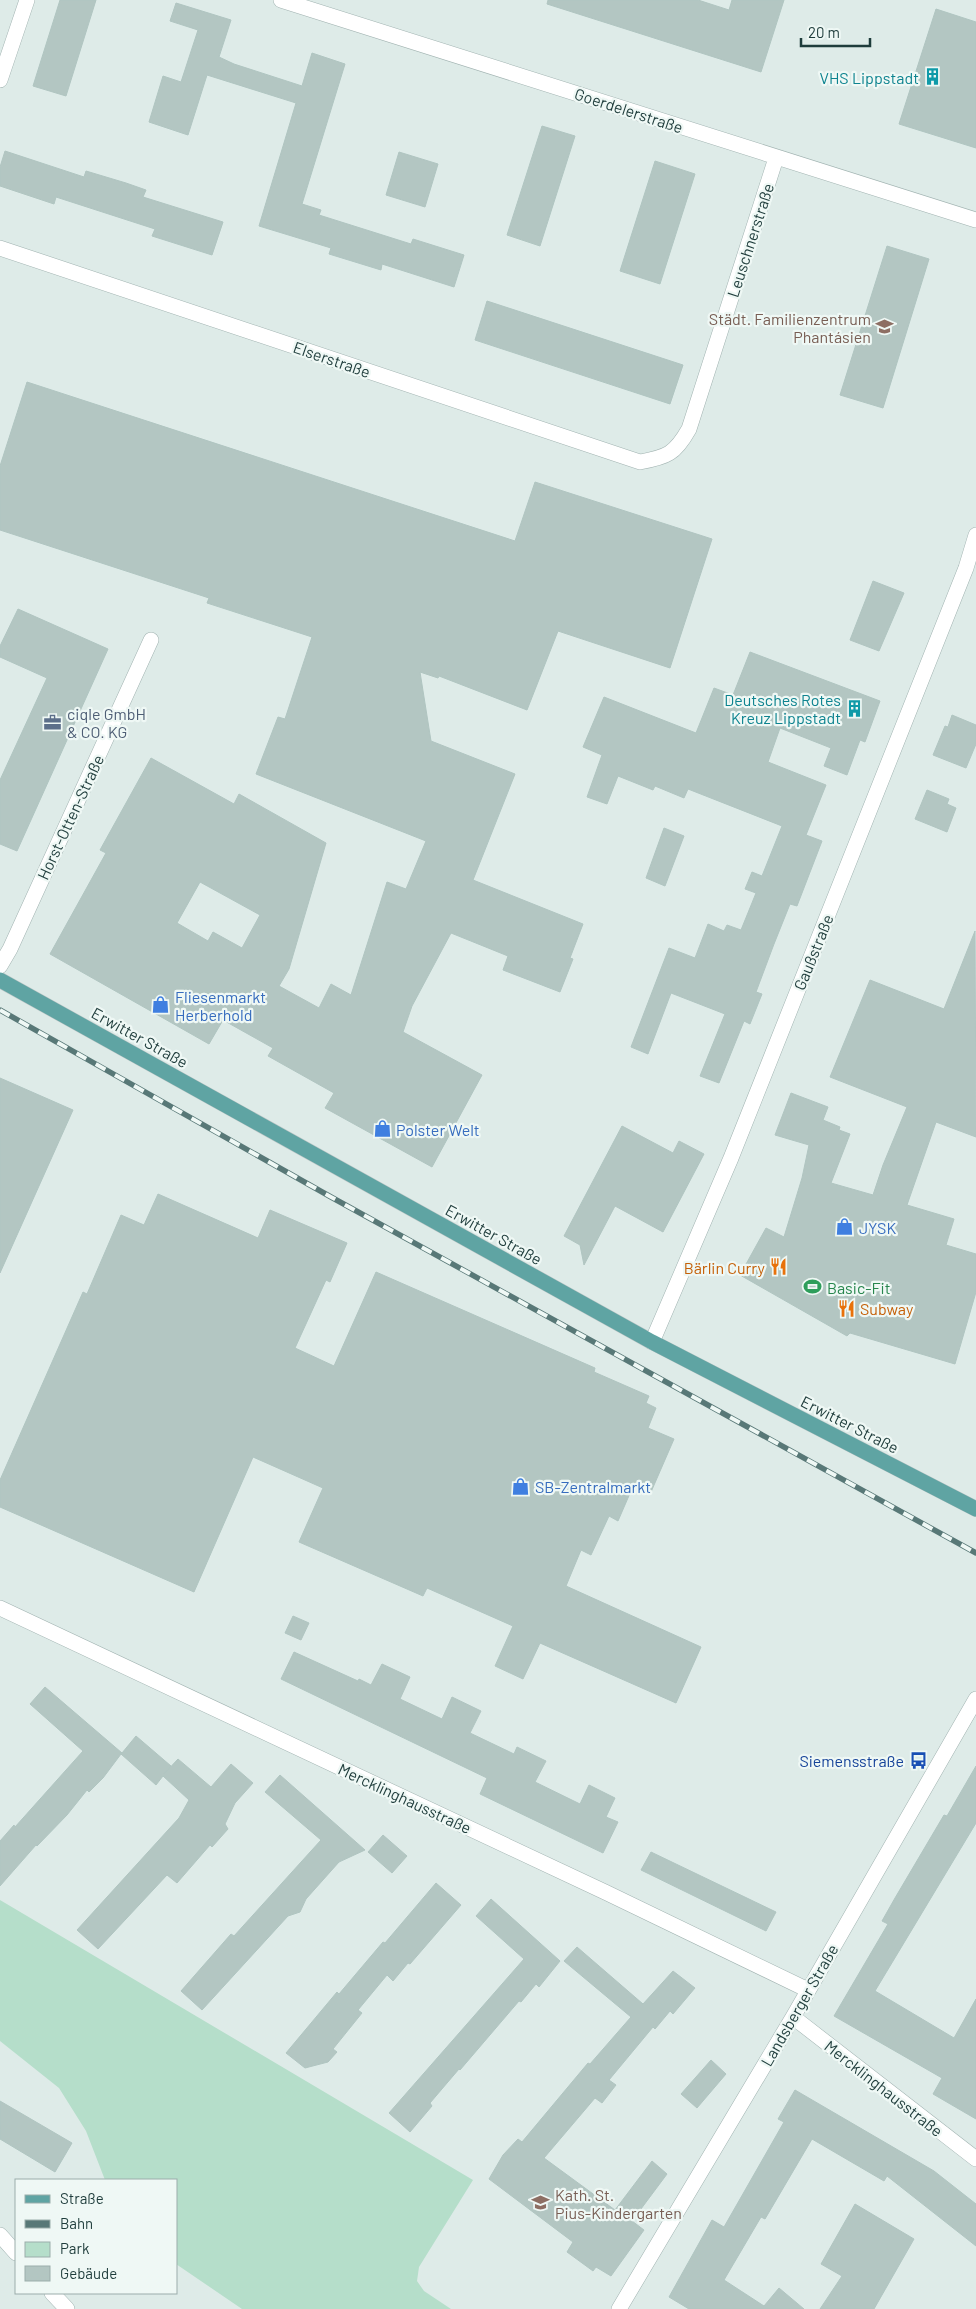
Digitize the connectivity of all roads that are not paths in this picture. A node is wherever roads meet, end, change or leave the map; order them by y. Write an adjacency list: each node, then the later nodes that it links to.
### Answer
1 (27, 0): 3 (street)
2 (281, 0): 4 (street, Goerdelerstraße)
3 (0, 80)
4 (776, 158): 5 (street, Goerdelerstraße); 7 (street, Leuschnerstraße)
5 (976, 220)
6 (0, 248): 7 (street, Elserstraße)
7 (665, 457)
8 (976, 535): 9 (street, Gaußstraße)
9 (971, 570): 13 (street, Gaußstraße)
10 (151, 640): 11 (street, Horst-Otten-Straße)
11 (0, 966)
12 (0, 980): 13 (main road, Erwitter Straße)
13 (652, 1342): 14 (main road, Erwitter Straße)
14 (976, 1509)
15 (0, 1608): 17 (street, Mercklinghausstraße)
16 (974, 1708): 17 (street, Landsberger Straße)
17 (808, 1990): 18 (street, Landsberger Straße)
18 (792, 2017): 19 (street, Mercklinghausstraße); 24 (street, Landsberger Straße)
19 (976, 2159)
20 (0, 2235): 21 (street)
21 (15, 2252)
22 (53, 2294): 23 (street)
23 (67, 2309)
24 (620, 2309)

